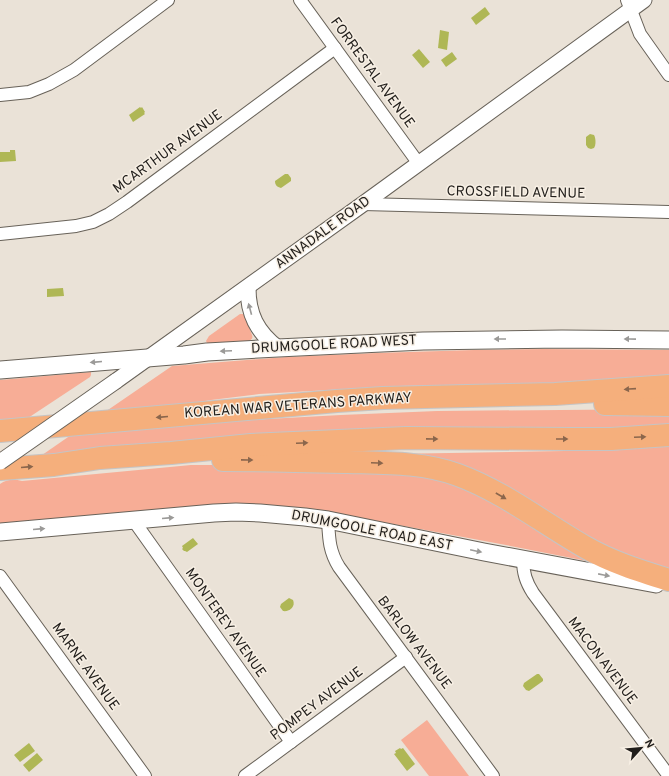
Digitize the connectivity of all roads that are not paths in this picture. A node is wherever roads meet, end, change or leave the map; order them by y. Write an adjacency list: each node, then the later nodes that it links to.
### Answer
1 (168, 0): 7 (street)
2 (300, 0): 5 (street, FORRESTAL AVENUE)
3 (644, 0): 4 (street, ANNADALE ROAD)
4 (628, 5): 6 (street); 8 (street, ANNADALE ROAD)
5 (335, 48): 8 (street, FORRESTAL AVENUE); 11 (street, MCARTHUR AVENUE)
6 (669, 75)
7 (0, 95)
8 (420, 164): 9 (street, ANNADALE ROAD)
9 (363, 204): 10 (street, CROSSFIELD AVENUE); 12 (street, ANNADALE ROAD)
10 (669, 212)
11 (0, 234)
12 (248, 288): 14 (street, one-way to 12); 15 (street, ANNADALE ROAD)
13 (669, 340): 14 (main road, DRUMGOOLE ROAD WEST, one-way to 14)
14 (278, 348): 15 (main road, DRUMGOOLE ROAD WEST, one-way to 15)
15 (150, 358): 16 (main road, DRUMGOOLE ROAD WEST, one-way to 16); 22 (street, ANNADALE ROAD, bridge)
16 (0, 370)
17 (669, 386): 18 (highway, KOREAN WAR VETERANS PARKWAY, one-way to 18)
18 (428, 397): 19 (highway); 20 (highway, KOREAN WAR VETERANS PARKWAY, one-way to 20)
19 (669, 405)
20 (0, 431)
21 (669, 435): 23 (highway, one-way to 21)
22 (0, 462)
23 (54, 465): 24 (highway, one-way to 23); 30 (highway, one-way to 30)
24 (0, 470)
25 (328, 520): 26 (main road, DRUMGOOLE ROAD EAST, one-way to 25); 28 (main road, DRUMGOOLE ROAD EAST, one-way to 28); 32 (street, BARLOW AVENUE)
26 (134, 521): 27 (main road, DRUMGOOLE ROAD EAST, one-way to 26); 33 (street, MONTEREY AVENUE)
27 (0, 532)
28 (523, 559): 31 (main road, DRUMGOOLE ROAD EAST, one-way to 31); 37 (street, MACON AVENUE)
29 (0, 576): 34 (street, MARNE AVENUE)
30 (669, 580)
31 (669, 586)
32 (406, 657): 33 (street, POMPEY AVENUE); 36 (street, BARLOW AVENUE)
33 (291, 742): 35 (street, POMPEY AVENUE)
34 (145, 776)
35 (245, 776)
36 (493, 776)
37 (669, 776)

